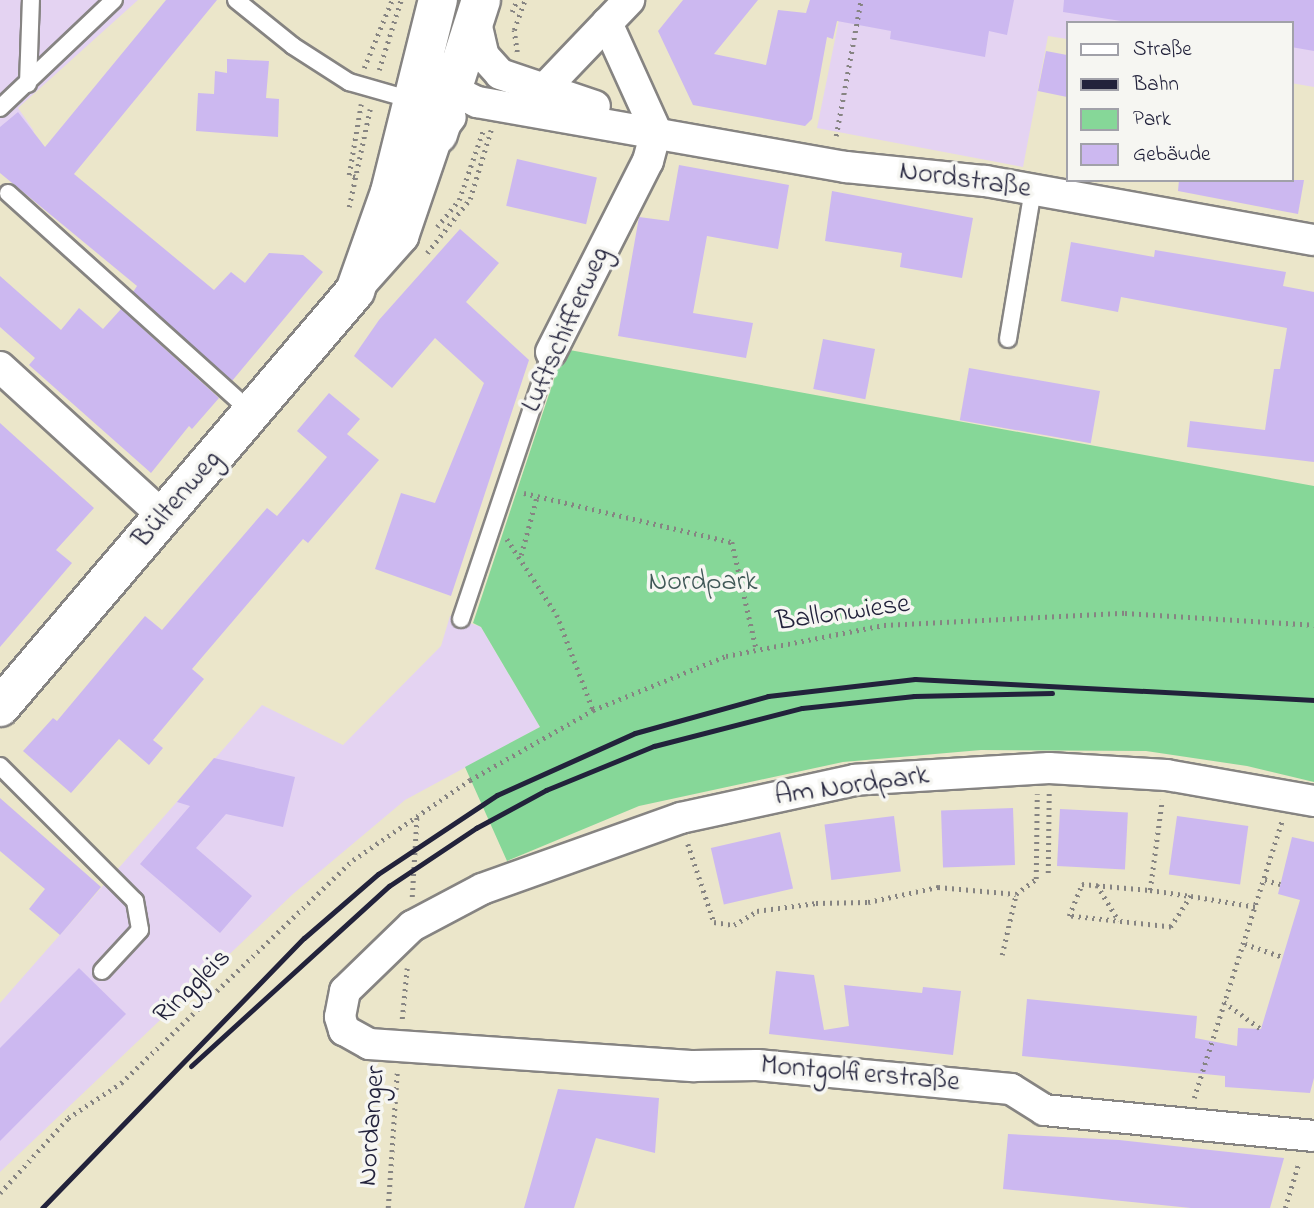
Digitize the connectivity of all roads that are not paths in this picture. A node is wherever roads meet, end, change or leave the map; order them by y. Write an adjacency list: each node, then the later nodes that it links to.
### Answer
1 (31, 0): 9 (lane)
2 (114, 0): 9 (lane)
3 (236, 0): 13 (lane)
4 (438, 0): 11 (street); 13 (main road)
5 (629, 0): 7 (street)
6 (497, 6): 8 (street); 11 (main road, Bültenweg)
7 (607, 23): 10 (street); 14 (street)
8 (509, 64): 10 (street, Nordstraße); 11 (street)
9 (28, 84): 12 (lane)
10 (545, 88): 14 (street, Nordstraße)
11 (469, 92): 13 (main road, Bültenweg); 14 (street, Nordstraße)
12 (0, 108)
13 (418, 123): 21 (main road, Bültenweg)
14 (656, 131): 15 (street, Nordstraße); 19 (street, Luftschifferweg)
15 (1033, 190): 17 (street, Nordstraße); 18 (lane)
16 (8, 193): 21 (lane)
17 (1314, 240)
18 (1008, 339)
19 (551, 352): 23 (lane, Luftschifferweg)
20 (0, 367): 22 (street)
21 (253, 413): 22 (main road, Bültenweg)
22 (163, 516): 24 (main road, Bültenweg)
23 (461, 619)
24 (0, 707)
25 (0, 766): 28 (lane)
26 (1300, 798): 27 (street, Am Nordpark)
27 (412, 926): 29 (street, Montgolfierstraße)
28 (103, 971)
29 (1314, 1136)

